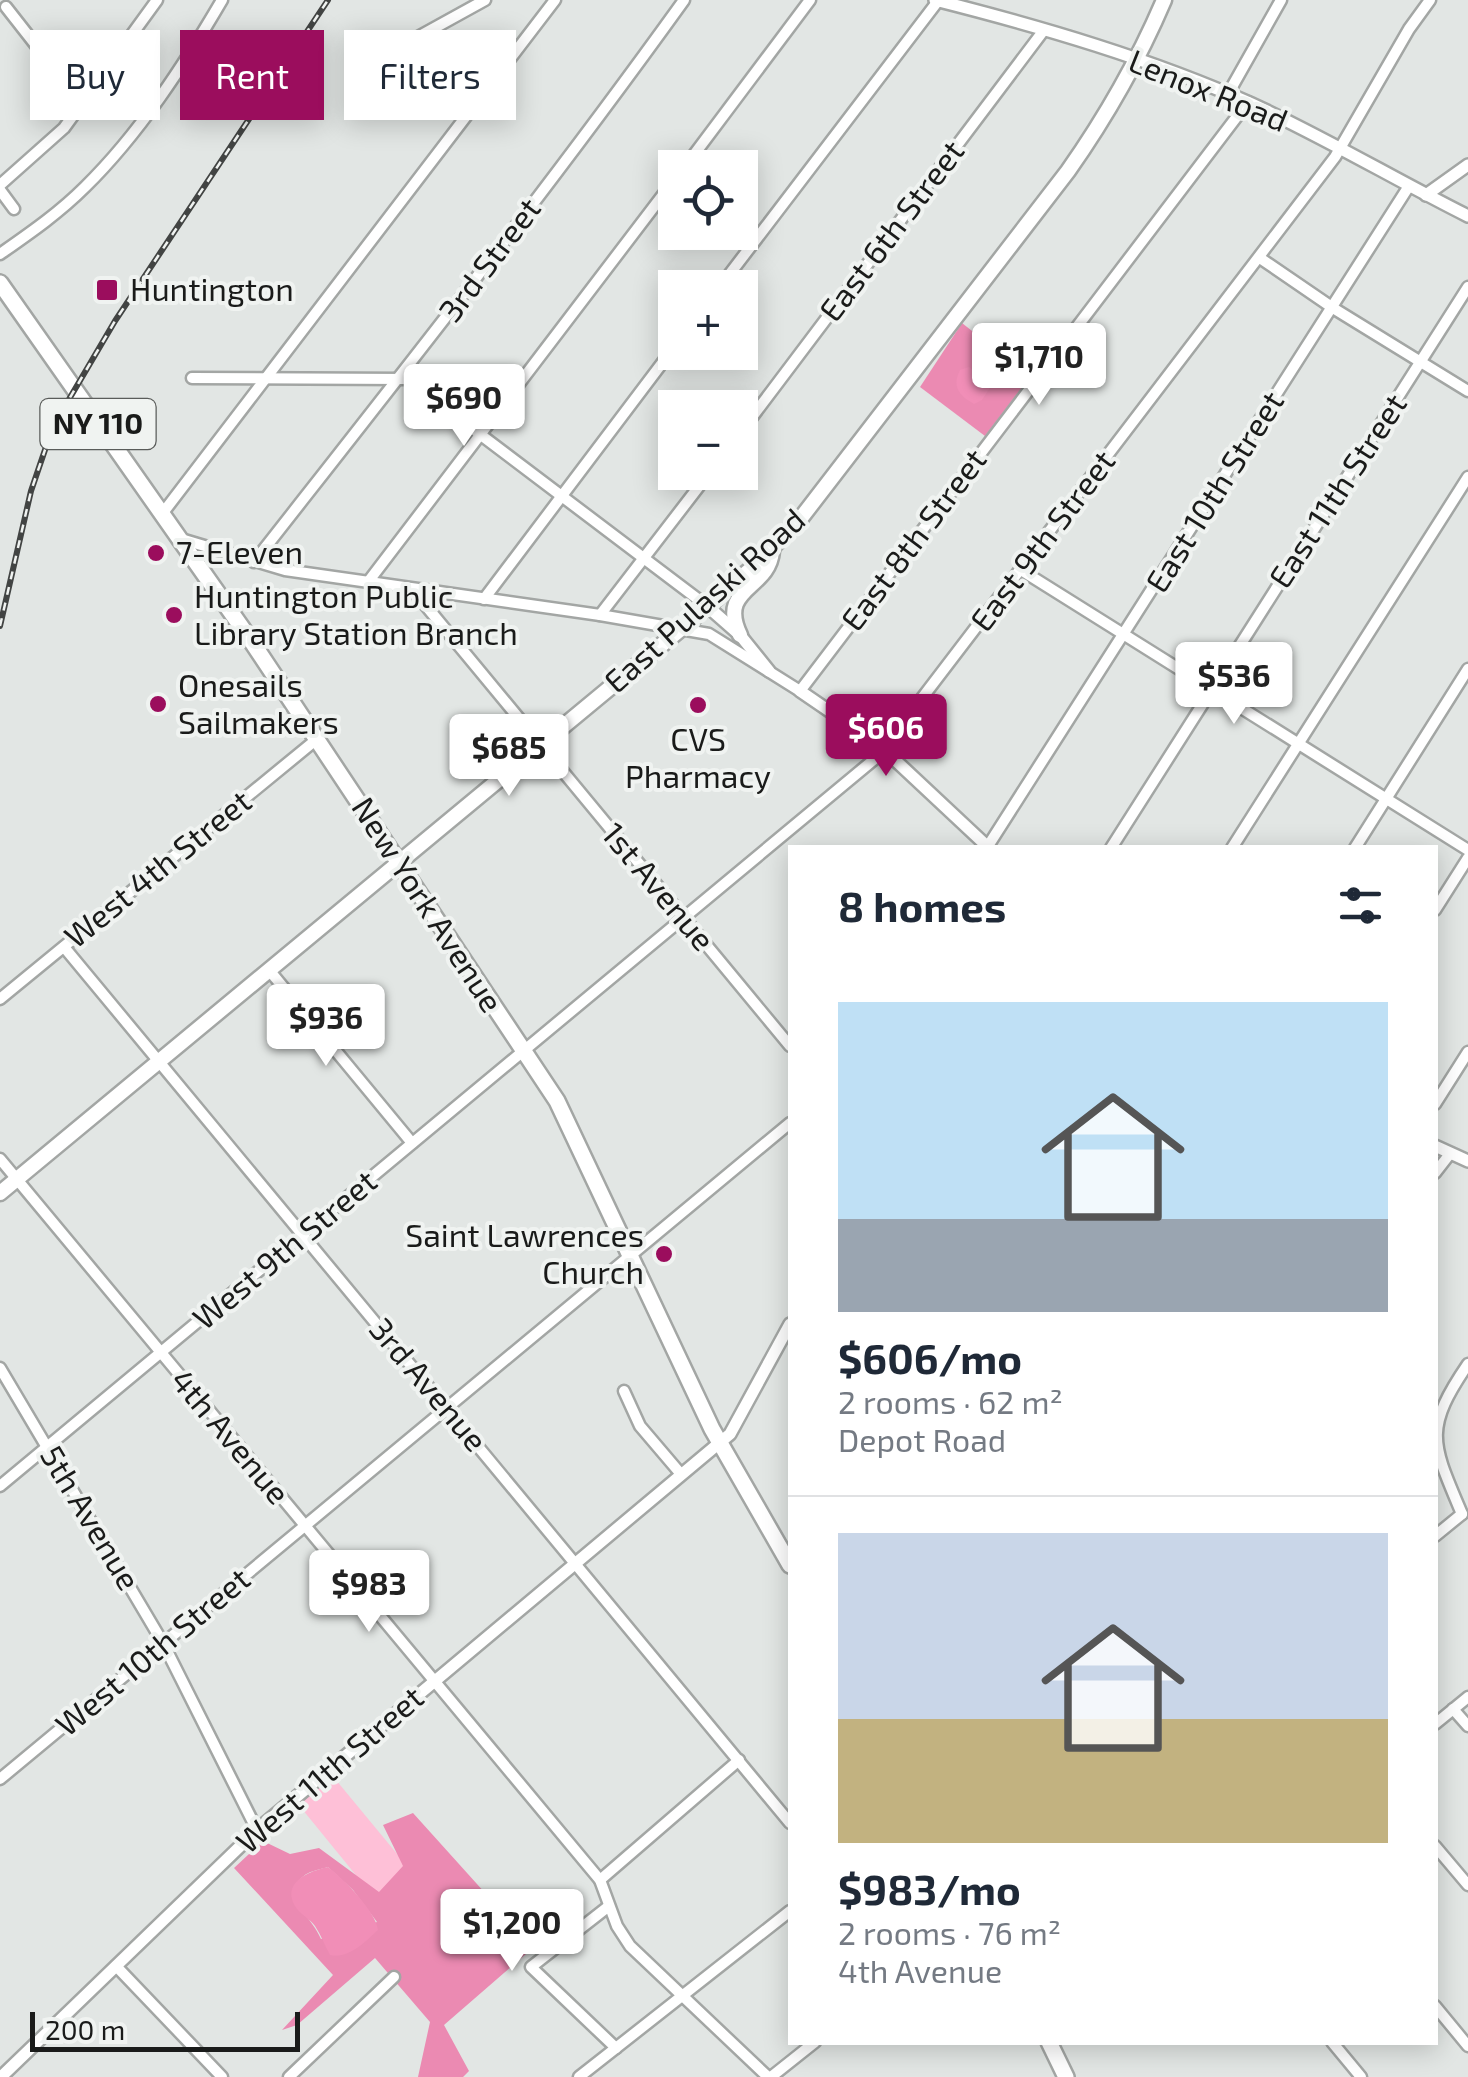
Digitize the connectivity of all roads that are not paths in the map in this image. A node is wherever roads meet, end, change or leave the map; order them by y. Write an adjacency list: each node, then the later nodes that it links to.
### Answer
1 (157, 0): 12 (street)
2 (484, 0): 13 (street)
3 (555, 0): 39 (street)
4 (684, 0): 37 (street, 3rd Street)
5 (810, 0): 21 (street)
6 (937, 0): 14 (street, Lenox Road); 31 (street)
7 (1164, 0): 16 (main road, East Pulaski Road)
8 (1281, 0): 17 (street)
9 (1430, 0): 20 (street, East 9th Street)
10 (217, 2): 29 (street)
11 (7, 6): 15 (street)
12 (135, 30)
13 (430, 30)
14 (1044, 30): 16 (street, Lenox Road); 41 (street, East 6th Street)
15 (30, 36)
16 (1136, 61): 17 (street, Lenox Road); 48 (main road, East Pulaski Road)
17 (1228, 94): 18 (street, Lenox Road)
18 (1248, 102): 20 (street, Lenox Road); 63 (street, East 8th Street)
19 (70, 120): 24 (street)
20 (1340, 148): 23 (street, Lenox Road); 30 (street, East 9th Street)
21 (698, 150)
22 (1468, 165): 25 (street)
23 (1409, 186): 25 (street, Lenox Road); 34 (street, East 10th Street)
24 (0, 187): 27 (street)
25 (1426, 195): 28 (street, Lenox Road)
26 (658, 201): 42 (street)
27 (14, 209)
28 (1468, 216)
29 (0, 254)
30 (1260, 258): 34 (street); 51 (street, East 9th Street)
31 (733, 270)
32 (0, 283): 46 (main road, New York Avenue / NY 110)
33 (1468, 286): 35 (street, East 11th Street)
34 (1332, 308): 35 (street); 59 (street, East 10th Street)
35 (1421, 361): 40 (street); 62 (street, East 11th Street)
36 (658, 369): 45 (street)
37 (397, 377): 39 (street); 42 (street); 50 (street, 3rd Street)
38 (192, 378): 39 (street)
39 (267, 378): 46 (street)
40 (1468, 390)
41 (758, 408)
42 (480, 436): 45 (street); 52 (street)
43 (1468, 477): 66 (street)
44 (696, 490): 49 (street)
45 (562, 498): 49 (street); 54 (street)
46 (162, 514): 47 (main road, New York Avenue / NY 110)
47 (178, 538): 50 (street); 64 (main road, New York Avenue / NY 110)
48 (772, 549): 55 (main road, East Pulaski Road); 58 (main road)
49 (643, 560): 55 (street); 56 (street)
50 (254, 562): 52 (street)
51 (1022, 570): 59 (street); 67 (street, East 9th Street)
52 (368, 582): 53 (street)
53 (412, 588): 54 (street); 65 (street, 1st Avenue)
54 (484, 598): 56 (street)
55 (708, 606): 57 (main road, East Pulaski Road); 58 (street)
56 (600, 614): 57 (street)
57 (682, 628): 61 (street); 65 (main road, East Pulaski Road)
58 (740, 634): 61 (street)
59 (1125, 635): 62 (street); 70 (street, East 10th Street)
60 (1468, 669): 68 (street)
61 (769, 671): 63 (street)
62 (1211, 690): 66 (street); 71 (street, East 11th Street)
63 (800, 691): 67 (street)
64 (317, 739): 76 (main road, New York Avenue / NY 110); 79 (street, West 4th Street)
65 (540, 744): 76 (main road, East Pulaski Road); 78 (street, 1st Avenue)
66 (1298, 744): 68 (street); 72 (street)
67 (884, 749): 69 (street); 78 (street, East 9th Street)
68 (1386, 798): 73 (street); 74 (street)
69 (987, 845)
70 (990, 845)
71 (1113, 845)
72 (1234, 845)
73 (1357, 845)
74 (1468, 850)
75 (1468, 858): 77 (street)
76 (400, 862): 80 (main road, East Pulaski Road); 83 (main road, New York Avenue / NY 110)
77 (1438, 905)
78 (685, 919): 82 (street, 1st Avenue); 83 (street, East 9th Street)
79 (64, 947): 81 (street, West 4th Street); 85 (street, 3rd Avenue)
80 (270, 970): 85 (main road, East Pulaski Road); 88 (street)
81 (0, 999)
82 (788, 1044)
83 (524, 1052): 88 (street, West 9th Street); 97 (main road, New York Avenue / NY 110)
84 (1468, 1052): 86 (street)
85 (159, 1062): 94 (main road, East Pulaski Road); 96 (street, 3rd Avenue)
86 (1438, 1099)
87 (788, 1125): 97 (street)
88 (412, 1143): 96 (street, West 9th Street)
89 (1438, 1148): 90 (street)
90 (1449, 1155): 92 (street); 93 (street)
91 (0, 1159): 94 (street, 4th Avenue)
92 (1468, 1161)
93 (1438, 1169)
94 (17, 1179): 95 (main road, East Pulaski Road); 99 (street, 4th Avenue)
95 (0, 1193)
96 (302, 1235): 99 (street, West 9th Street); 103 (street, 3rd Avenue)
97 (630, 1257): 103 (street, West 10th Street); 106 (main road, New York Avenue / NY 110)
98 (788, 1328): 106 (street)
99 (161, 1352): 107 (street, West 9th Street); 111 (street, 4th Avenue)
100 (1468, 1364): 104 (street)
101 (0, 1368): 107 (street, 5th Avenue)
102 (624, 1391): 108 (street)
103 (448, 1408): 111 (street, West 10th Street); 113 (street, 3rd Avenue)
104 (1438, 1415)
105 (1438, 1440): 110 (street)
106 (719, 1442): 108 (street, West 11th Street); 114 (main road, New York Avenue / NY 110)
107 (48, 1446): 109 (street, West 9th Street); 115 (street, 5th Avenue)
108 (680, 1473): 113 (street, West 11th Street)
109 (0, 1486)
110 (1465, 1515): 112 (street)
111 (305, 1526): 115 (street, West 10th Street); 116 (street, 4th Avenue)
112 (1438, 1534)
113 (575, 1561): 116 (street, West 11th Street); 121 (street, 3rd Avenue)
114 (788, 1562)
115 (164, 1643): 122 (street, West 10th Street); 124 (street, 5th Avenue)
116 (434, 1681): 124 (street, West 11th Street); 126 (street, 4th Avenue)
117 (1468, 1696): 118 (street)
118 (1454, 1709): 119 (street); 120 (street)
119 (1438, 1722)
120 (1468, 1726)
121 (739, 1760): 123 (street, 3rd Avenue); 126 (street)
122 (0, 1779)
123 (788, 1821)
124 (257, 1830): 130 (street, West 11th Street)
125 (1438, 1850): 127 (street)
126 (600, 1880): 128 (street, 4th Avenue)
127 (1468, 1885)
128 (609, 1906): 132 (street, 4th Avenue); 138 (street)
129 (788, 1913): 132 (street)
130 (116, 1966): 139 (street, West 11th Street); 140 (street)
131 (394, 1977): 141 (street)
132 (681, 1996): 138 (street); 143 (street, 4th Avenue)
133 (1438, 2010): 137 (street)
134 (811, 2045): 143 (street)
135 (1053, 2045): 144 (main road)
136 (1334, 2045): 145 (street)
137 (1468, 2046)
138 (616, 2048): 142 (street)
139 (1, 2077)
140 (222, 2077)
141 (289, 2077)
142 (580, 2077)
143 (769, 2077)
144 (1066, 2077)
145 (1361, 2077)

